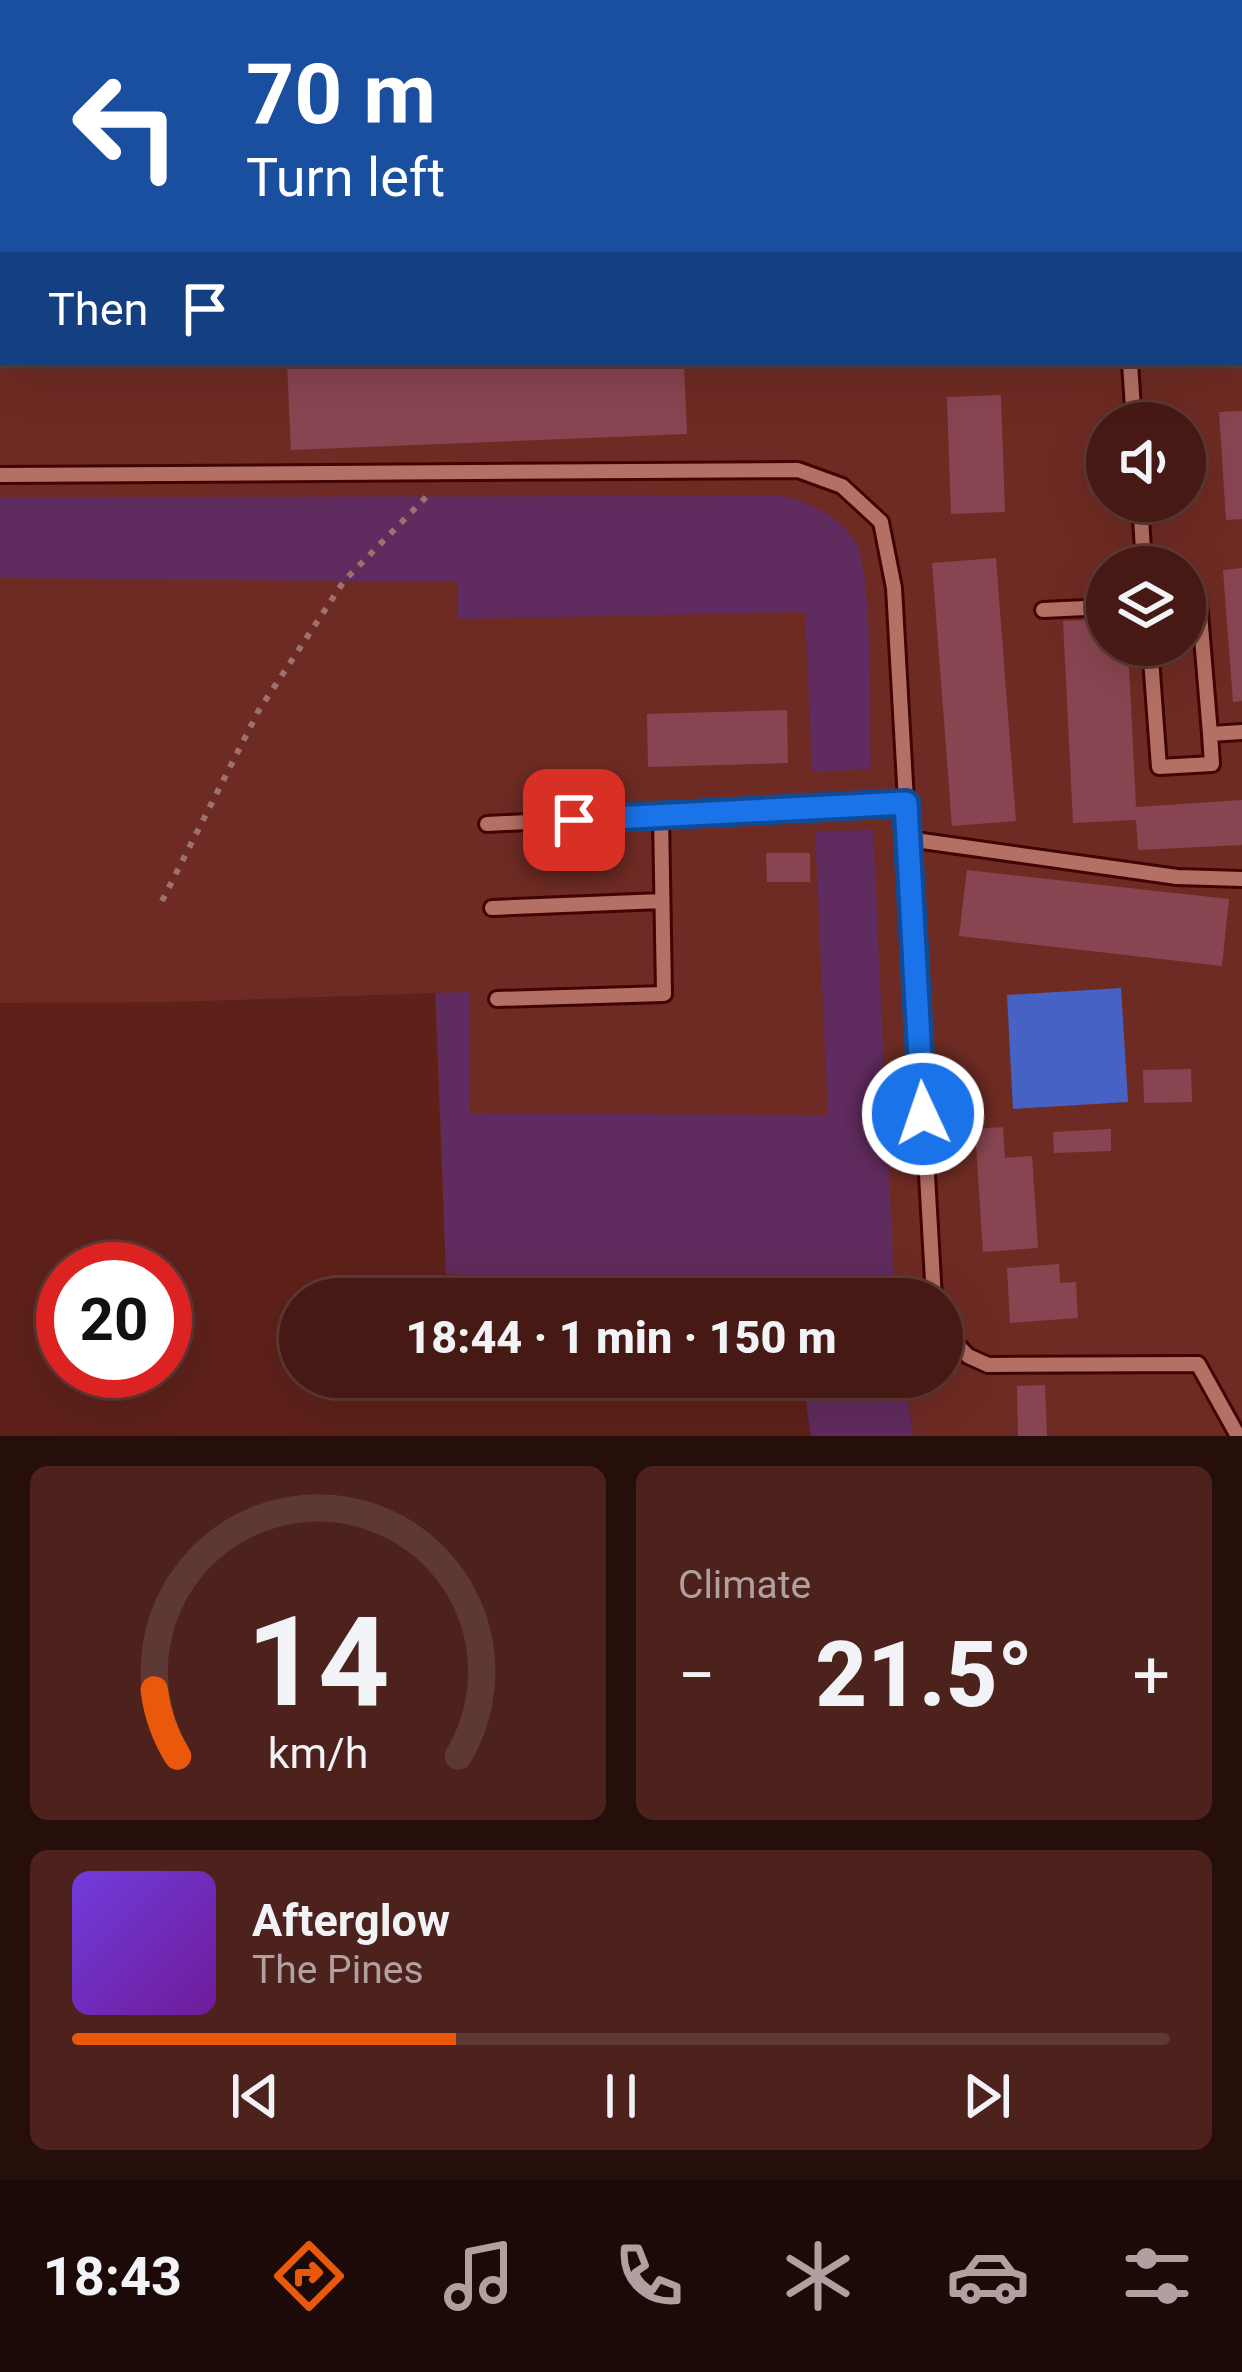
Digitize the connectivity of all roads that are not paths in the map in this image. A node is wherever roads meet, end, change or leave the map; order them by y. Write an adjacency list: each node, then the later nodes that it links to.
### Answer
1 (1130, 366): 2 (lane)
2 (1133, 402)
3 (0, 475): 10 (lane)
4 (1086, 608): 5 (lane)
5 (1043, 610)
6 (1152, 666): 9 (lane)
7 (1204, 666): 9 (lane)
8 (1242, 732): 9 (lane)
9 (1210, 734)
10 (906, 803): 11 (lane); 13 (lane)
11 (661, 815): 12 (lane); 15 (lane)
12 (487, 824)
13 (908, 839): 14 (lane); 18 (lane)
14 (1242, 879)
15 (662, 901): 16 (lane); 17 (lane)
16 (492, 908)
17 (497, 999)
18 (933, 1278)
19 (963, 1350): 20 (lane)
20 (1238, 1436)

